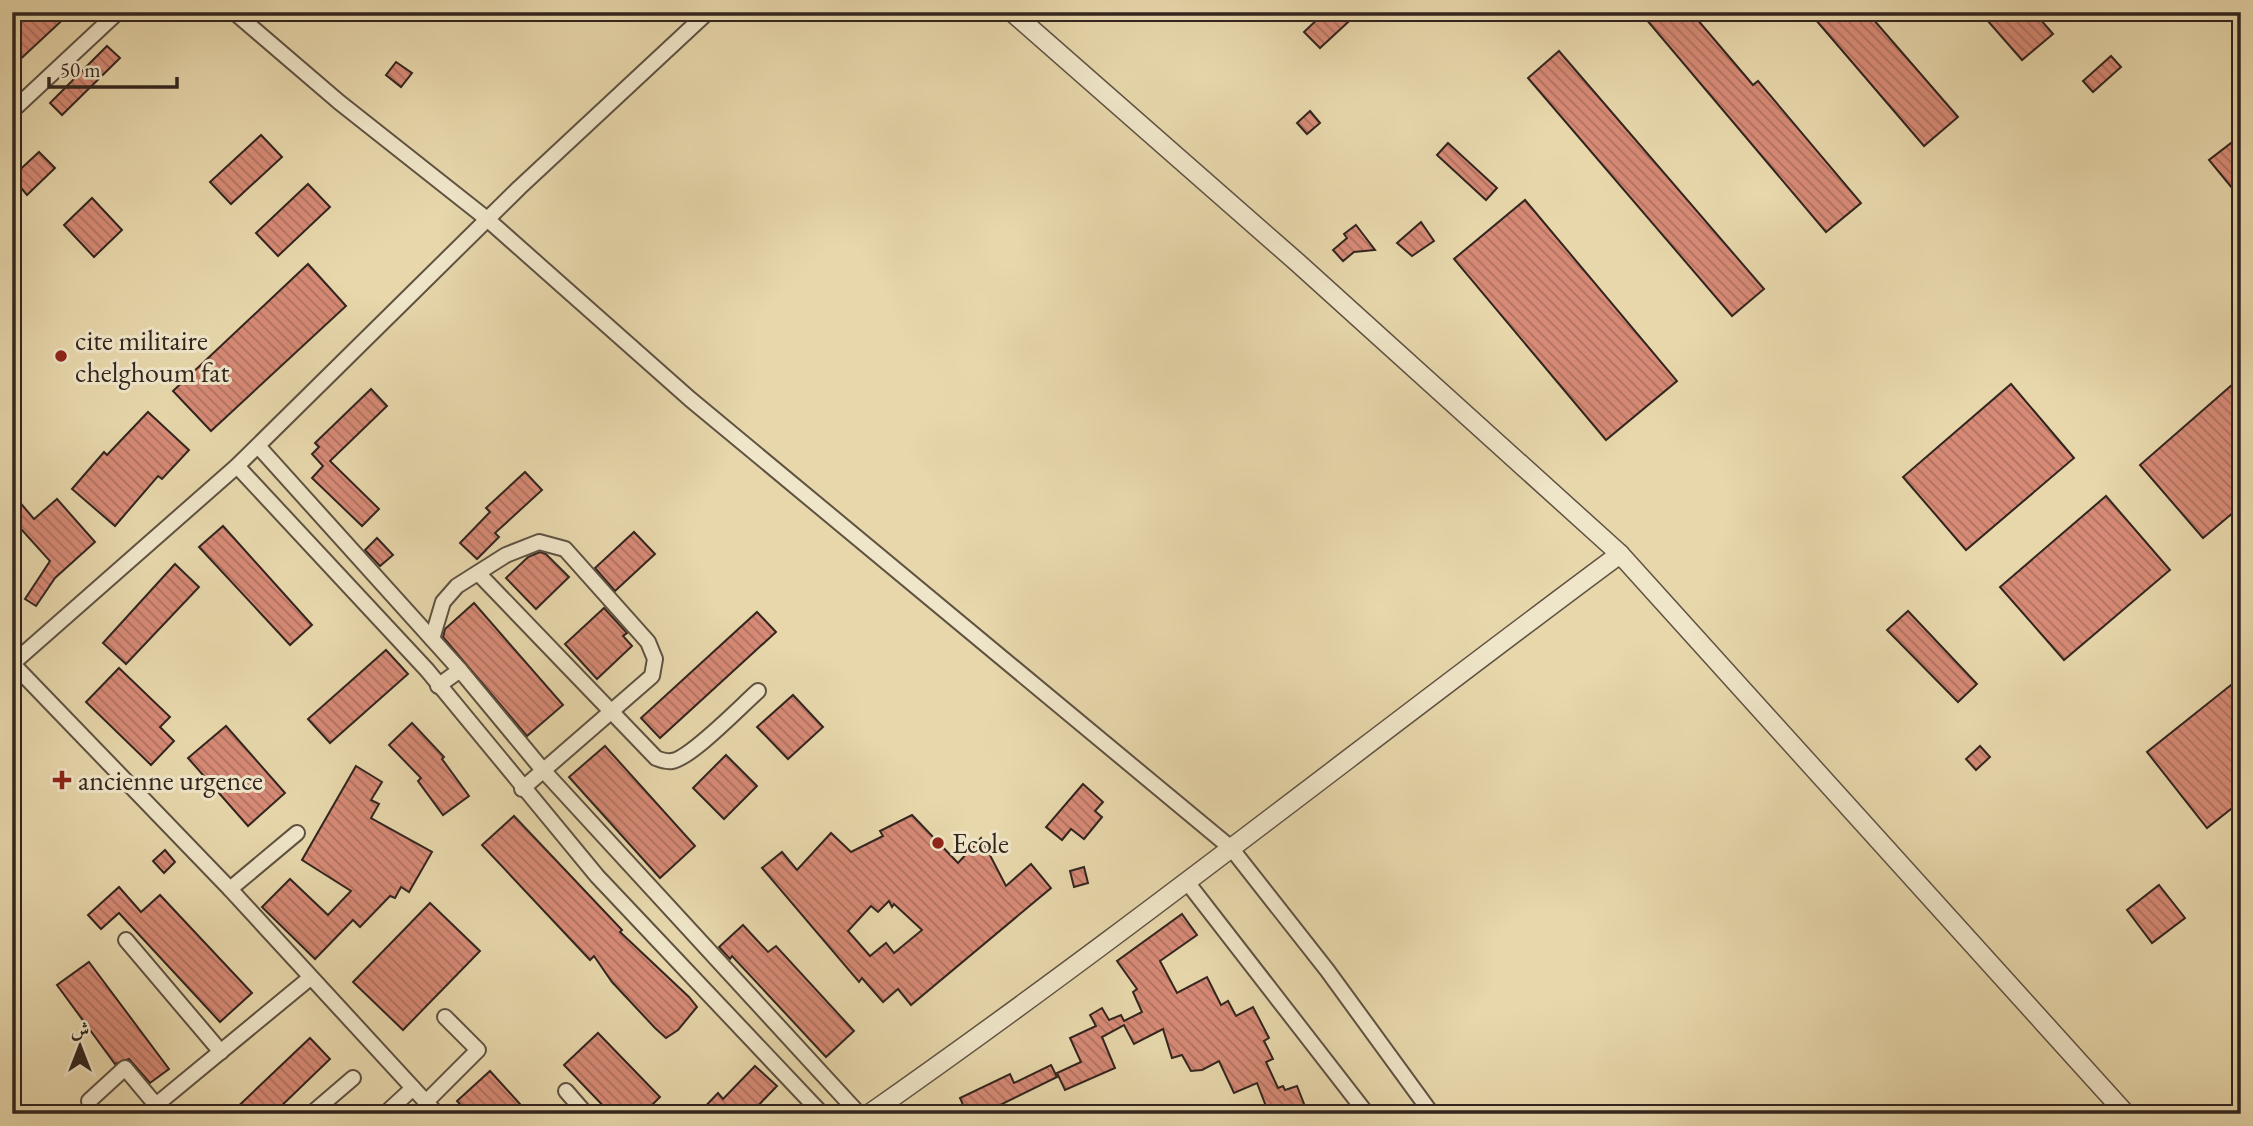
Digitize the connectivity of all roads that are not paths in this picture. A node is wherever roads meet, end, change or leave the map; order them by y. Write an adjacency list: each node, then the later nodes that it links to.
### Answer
1 (118, 12): 5 (street)
2 (234, 12): 6 (street)
3 (708, 12): 6 (street)
4 (1012, 12): 9 (street)
5 (12, 111)
6 (487, 219): 7 (street); 20 (street)
7 (258, 446): 8 (street); 11 (street)
8 (236, 466): 12 (street); 14 (street)
9 (1620, 554): 20 (street); 40 (street)
10 (478, 573): 11 (street); 16 (street); 16 (street)
11 (432, 639): 13 (street)
12 (12, 663): 22 (street)
13 (460, 670): 14 (street); 17 (street)
14 (438, 686): 18 (street)
15 (758, 691): 16 (street)
16 (611, 709): 17 (street)
17 (541, 769): 18 (street); 32 (street)
18 (522, 789): 37 (street)
19 (297, 834): 22 (street)
20 (1231, 848): 21 (street); 39 (street)
21 (1187, 882): 32 (street); 38 (street)
22 (230, 889): 24 (street)
23 (126, 940): 26 (street)
24 (310, 978): 26 (street); 28 (street)
25 (445, 1017): 31 (street)
26 (220, 1052): 30 (street)
27 (353, 1078): 33 (street)
28 (413, 1088): 31 (street); 34 (street)
29 (566, 1091): 36 (street)
30 (89, 1101)
31 (426, 1102): 35 (street)
32 (869, 1113)
33 (311, 1114)
34 (385, 1114)
35 (437, 1114)
36 (586, 1114)
37 (822, 1114)
38 (1367, 1114)
39 (1432, 1114)
40 (2126, 1114)

